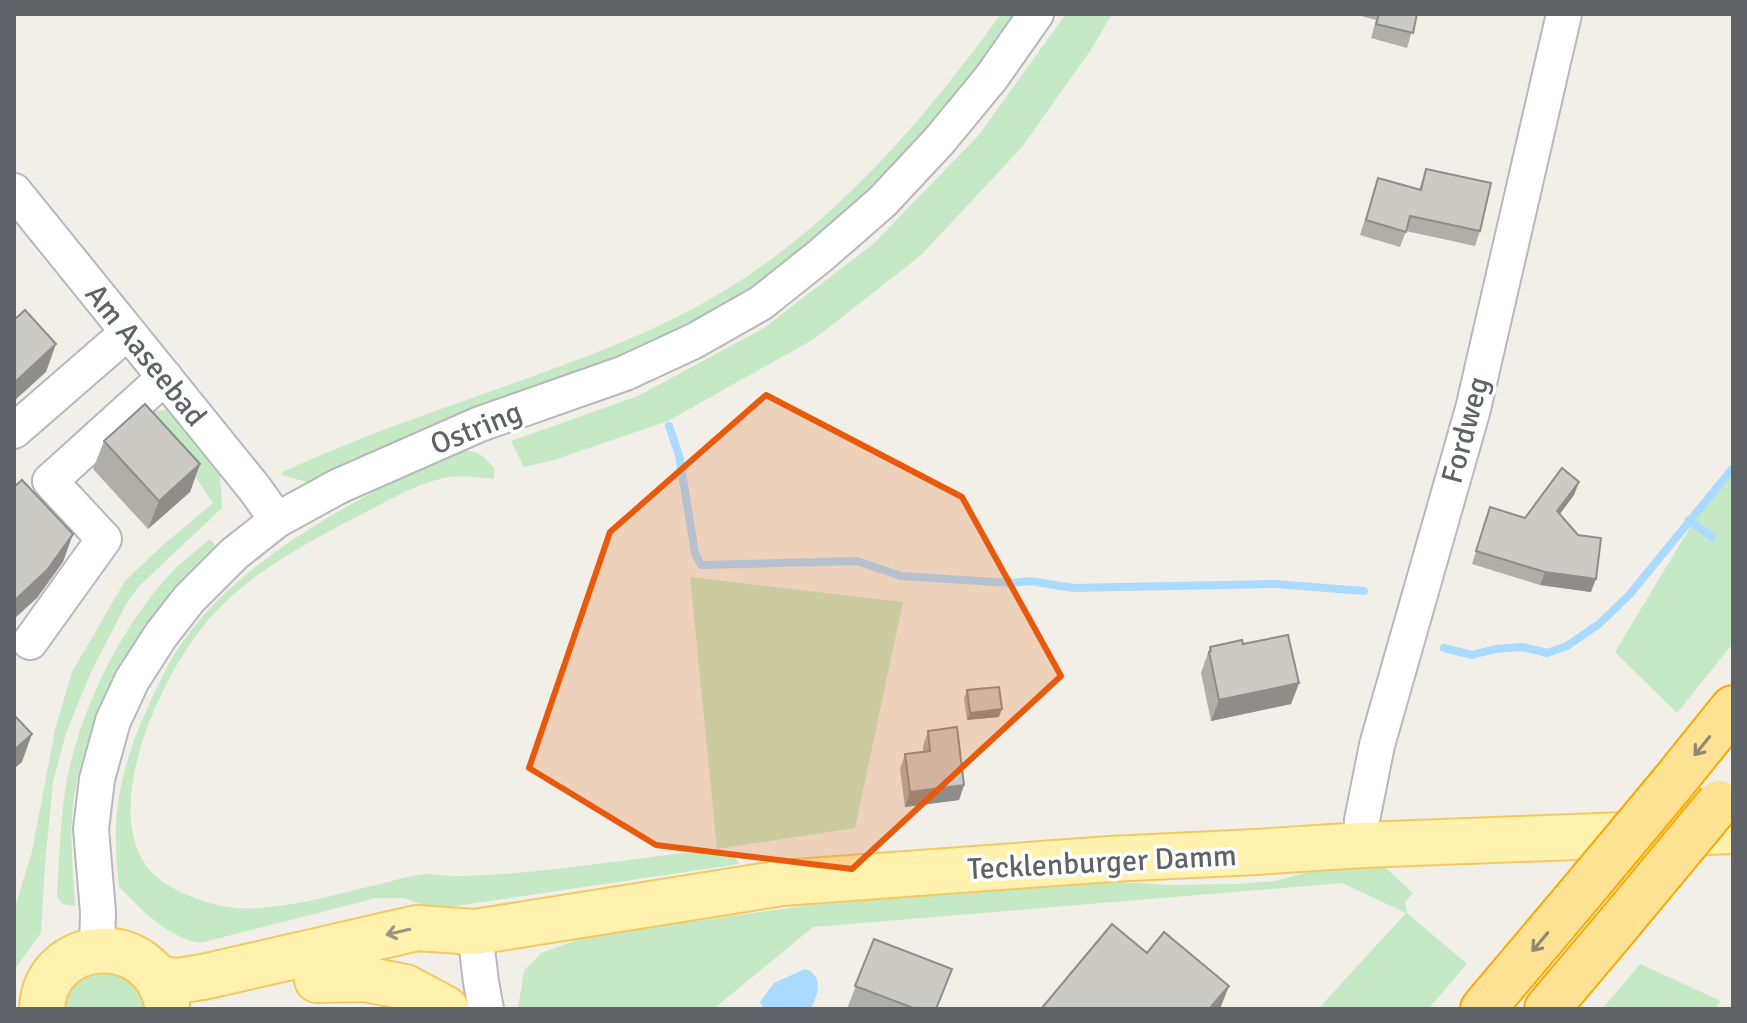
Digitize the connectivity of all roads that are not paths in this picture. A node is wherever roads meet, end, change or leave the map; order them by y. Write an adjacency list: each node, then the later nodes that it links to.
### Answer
1 (1036, 14): 7 (street, Ostring)
2 (1564, 14): 11 (street, Fordweg)
3 (14, 191): 4 (street, Am Aaseebad)
4 (128, 332): 5 (street, Am Aaseebad); 6 (street)
5 (165, 377): 7 (street, Am Aaseebad); 8 (street)
6 (14, 431)
7 (277, 520): 13 (street, Ostring)
8 (30, 642)
9 (1733, 708): 20 (highway, one-way to 20, bridge)
10 (1728, 806): 11 (main road, Tecklenburger Damm); 21 (highway, bridge)
11 (1362, 845): 12 (main road, Tecklenburger Damm)
12 (475, 932): 14 (main road, Tecklenburger Damm); 15 (main road, Tecklenburger Damm, one-way to 15); 19 (street)
13 (97, 950): 15 (main road); 16 (main road)
14 (317, 980): 17 (main road, Tecklenburger Damm); 18 (main road)
15 (163, 994)
16 (42, 1009)
17 (196, 1009)
18 (446, 1009)
19 (486, 1009)
20 (1483, 1009)
21 (1547, 1009)

